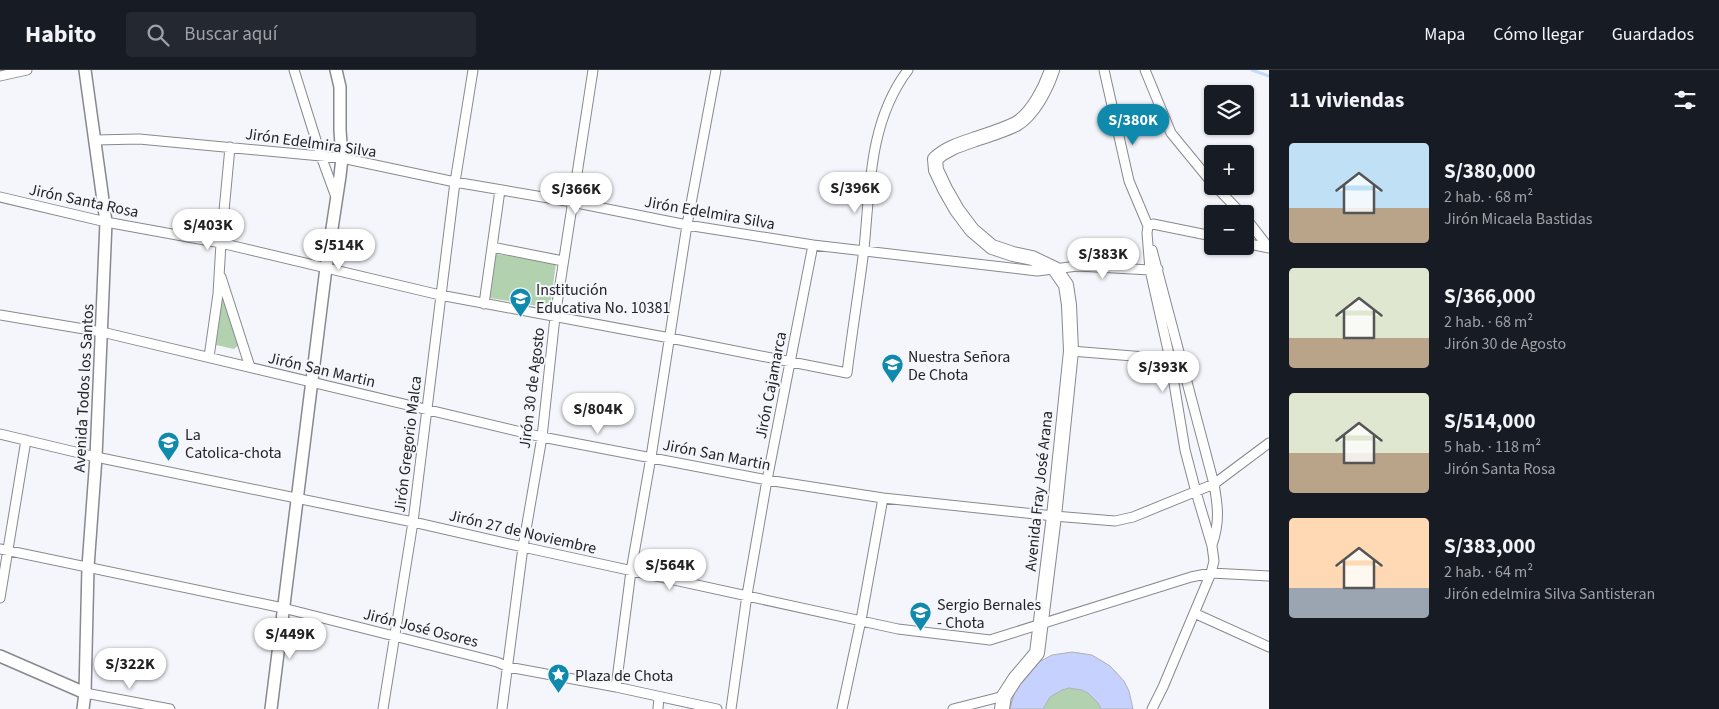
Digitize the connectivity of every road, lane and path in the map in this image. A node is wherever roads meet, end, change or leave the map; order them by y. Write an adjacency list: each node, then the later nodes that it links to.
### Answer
1 (27, 70): 12 (street)
2 (85, 70): 13 (street, Avenida Todos los Santos)
3 (294, 70): 15 (street)
4 (336, 70): 16 (street)
5 (473, 70): 18 (street, Jirón Gregorio Malca)
6 (592, 70): 23 (street, Jirón 30 de Agosto)
7 (716, 70): 26 (street)
8 (908, 70): 35 (street)
9 (1052, 70): 38 (main road)
10 (1104, 70): 28 (street)
11 (1145, 70): 17 (street)
12 (0, 76)
13 (95, 140): 14 (street, Jirón Edelmira Silva); 25 (street, Avenida Todos los Santos)
14 (230, 146): 15 (street, Jirón Edelmira Silva); 30 (street)
15 (321, 156): 16 (street, Jirón Edelmira Silva); 21 (street)
16 (342, 158): 18 (street, Jirón Edelmira Silva); 21 (street)
17 (1204, 173)
18 (456, 182): 19 (street, Jirón Edelmira Silva); 41 (street, Jirón Gregorio Malca)
19 (500, 190): 23 (street, Jirón Edelmira Silva); 33 (street)
20 (1224, 195): 24 (street)
21 (336, 196): 37 (street)
22 (0, 197): 25 (street, Jirón Santa Rosa)
23 (572, 202): 26 (street, Jirón Edelmira Silva); 36 (street, Jirón 30 de Agosto)
24 (1233, 205)
25 (106, 222): 30 (street, Jirón Santa Rosa); 45 (street, Avenida Todos los Santos)
26 (687, 225): 31 (street, Jirón Edelmira Silva); 46 (street)
27 (1254, 229): 34 (street)
28 (1147, 230): 29 (street); 40 (street)
29 (1204, 234)
30 (221, 243): 37 (street, Jirón Santa Rosa); 39 (street)
31 (813, 245): 35 (street, Jirón Edelmira Silva); 51 (street, Jirón Cajamarca)
32 (1254, 245): 34 (street)
33 (492, 247): 36 (street); 42 (street)
34 (1269, 248)
35 (863, 250): 38 (street, Jirón Edelmira Silva); 51 (street, Jirón Santa Rosa)
36 (563, 261): 44 (street, Jirón 30 de Agosto)
37 (326, 268): 41 (street, Jirón Santa Rosa); 53 (street)
38 (1055, 269): 40 (street, Jirón Edelmira Silva); 47 (main road, Avenida Fray José Arana)
39 (219, 270): 49 (street); 52 (street)
40 (1154, 270): 48 (street); 50 (street)
41 (440, 295): 42 (street, Jirón Santa Rosa); 54 (street, Jirón Gregorio Malca)
42 (484, 304): 44 (street, Jirón Santa Rosa)
43 (0, 315): 45 (street, Jirón San Martin)
44 (555, 317): 46 (street, Jirón Santa Rosa); 56 (street, Jirón 30 de Agosto)
45 (102, 332): 49 (street, Jirón San Martin); 59 (street, Avenida Todos los Santos)
46 (670, 338): 51 (street, Jirón Santa Rosa); 60 (street)
47 (1071, 351): 50 (street); 66 (main road, Avenida Fray José Arana)
48 (1180, 356): 50 (street); 62 (street)
49 (208, 357): 52 (street, Jirón San Martin)
50 (1170, 359): 63 (street)
51 (790, 362): 61 (street, Jirón Cajamarca)
52 (250, 367): 53 (street, Jirón San Martin)
53 (312, 382): 54 (street, Jirón San Martin); 64 (street)
54 (426, 409): 56 (street, Jirón San Martin); 67 (street, Jirón Gregorio Malca)
55 (0, 434): 57 (street, Jirón 27 de Noviembre)
56 (542, 437): 60 (street, Jirón San Martin); 69 (street, Jirón 30 de Agosto)
57 (26, 440): 59 (street, Jirón 27 de Noviembre); 70 (street)
58 (1269, 443): 62 (street, Jirón San Martin)
59 (96, 457): 64 (street, Jirón 27 de Noviembre); 71 (street, Avenida Todos los Santos)
60 (651, 457): 61 (street, Jirón San Martin); 72 (street)
61 (767, 480): 65 (street, Jirón San Martin); 75 (street, Jirón Cajamarca)
62 (1214, 484): 63 (street, Jirón San Martin); 68 (street)
63 (1196, 492): 66 (street, Jirón San Martin); 68 (street)
64 (298, 498): 67 (street, Jirón 27 de Noviembre); 77 (street)
65 (883, 498): 66 (street, Jirón San Martin); 79 (street)
66 (1054, 516): 80 (main road, Avenida Fray José Arana)
67 (413, 522): 69 (street, Jirón 27 de Noviembre); 81 (street, Jirón Gregorio Malca)
68 (1212, 546): 73 (street)
69 (523, 547): 72 (street, Jirón 27 de Noviembre); 84 (street, Jirón 30 de Agosto)
70 (4, 550): 71 (street, Jirón José Osores); 76 (street)
71 (88, 567): 77 (street, Jirón José Osores); 86 (street, Avenida Todos los Santos)
72 (631, 571): 75 (street, Jirón 27 de Noviembre); 85 (street)
73 (1211, 573): 74 (street, Jirón 27 de Noviembre); 78 (street); 80 (street, Jirón 27 de Noviembre)
74 (1269, 576)
75 (747, 595): 79 (street, Jirón 27 de Noviembre); 96 (street, Jirón Cajamarca)
76 (0, 598)
77 (284, 608): 81 (street, Jirón José Osores); 91 (street)
78 (1194, 613): 82 (street); 99 (street)
79 (861, 620): 80 (street, Jirón 27 de Noviembre); 97 (street)
80 (1041, 624): 88 (main road, Avenida Fray José Arana)
81 (394, 636): 84 (street, Jirón José Osores); 92 (street, Jirón Gregorio Malca)
82 (1269, 647)
83 (0, 656): 86 (street)
84 (508, 667): 85 (street, Jirón José Osores); 93 (street, Jirón 30 de Agosto)
85 (616, 687): 87 (street, Jirón José Osores)
86 (86, 693): 89 (street, Avenida Todos los Santos); 90 (street)
87 (660, 697): 94 (street); 95 (street, Jirón José Osores)
88 (1003, 702): 98 (street)
89 (83, 709)
90 (170, 709)
91 (271, 709)
92 (383, 709)
93 (502, 709)
94 (658, 709)
95 (717, 709)
96 (731, 709)
97 (842, 709)
98 (953, 709)
99 (1152, 709)

